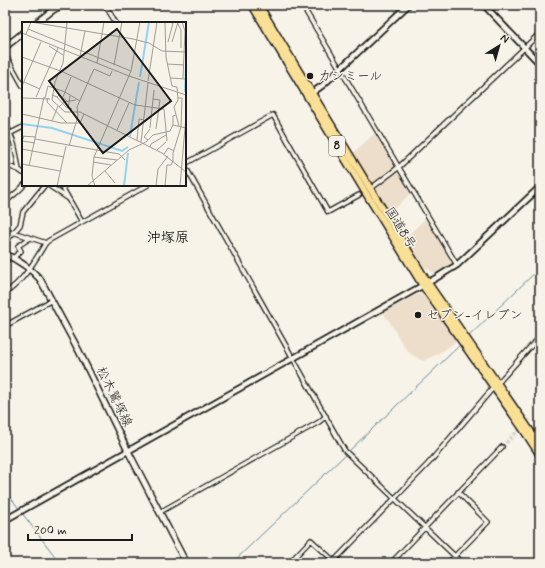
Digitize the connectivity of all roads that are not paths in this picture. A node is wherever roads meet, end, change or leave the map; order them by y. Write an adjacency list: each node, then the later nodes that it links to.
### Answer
1 (63, 5): 8 (main road)
2 (106, 5): 9 (street)
3 (252, 5): 48 (highway, 国道8号 / 8)
4 (259, 5): 18 (highway, 国道8号 / 8)
5 (302, 5): 16 (street)
6 (408, 5): 16 (street)
7 (484, 5): 13 (street)
8 (37, 22)
9 (115, 22)
10 (540, 33): 13 (street)
11 (22, 34): 12 (main road)
12 (5, 47)
13 (525, 48): 15 (street); 25 (street)
14 (5, 54): 17 (street)
15 (540, 64)
16 (340, 69): 18 (street); 25 (street)
17 (22, 84)
18 (312, 93): 48 (highway, 国道8号 / 8)
19 (5, 124): 21 (street)
20 (22, 128): 21 (street)
21 (11, 133): 26 (street)
22 (186, 164): 35 (street)
23 (5, 165): 26 (street)
24 (186, 167): 53 (street)
25 (399, 167): 33 (street); 46 (street)
26 (19, 170): 27 (street)
27 (22, 172)
28 (23, 186): 37 (street)
29 (42, 186): 40 (street)
30 (50, 186): 36 (street)
31 (62, 186): 36 (street)
32 (146, 186): 38 (street)
33 (374, 186)
34 (540, 186): 46 (street)
35 (359, 195)
36 (69, 199): 38 (street)
37 (5, 203)
38 (82, 222): 43 (street)
39 (5, 228): 40 (street)
40 (13, 233): 41 (street); 42 (street)
41 (30, 238): 43 (street); 44 (street)
42 (5, 241)
43 (46, 243): 47 (street)
44 (9, 256): 45 (street); 47 (main road, 松木鷲塚線)
45 (5, 263)
46 (457, 265): 48 (street)
47 (29, 269): 49 (street); 50 (main road, 松木鷲塚線)
48 (426, 284): 53 (street); 54 (highway, 国道8号 / 8)
49 (5, 293)
50 (52, 300): 51 (street); 61 (main road, 松木鷲塚線)
51 (5, 326)
52 (540, 337): 54 (street)
53 (293, 359): 57 (street); 61 (street)
54 (496, 386): 55 (highway, 国道8号 / 8); 56 (highway, 国道8号 / 8); 65 (street)
55 (510, 401): 58 (highway, 8); 59 (highway, 国道8号 / 8)
56 (512, 414): 62 (highway, 国道8号 / 8); 63 (highway, 8)
57 (326, 416): 65 (street); 66 (street)
58 (540, 438)
59 (540, 445)
60 (502, 447): 64 (street)
61 (128, 451): 66 (main road, 松木鷲塚線); 67 (street)
62 (540, 455)
63 (540, 462)
64 (458, 492): 68 (street); 69 (street)
65 (395, 498): 68 (street); 71 (street)
66 (160, 512): 73 (main road, 松木鷲塚線)
67 (5, 520)
68 (425, 528): 69 (street); 75 (street)
69 (455, 556): 76 (street); 77 (street)
70 (5, 560): 72 (street)
71 (333, 562): 74 (street)
72 (8, 563)
73 (186, 563)
74 (289, 563)
75 (391, 563)
76 (448, 563)
77 (462, 563)

